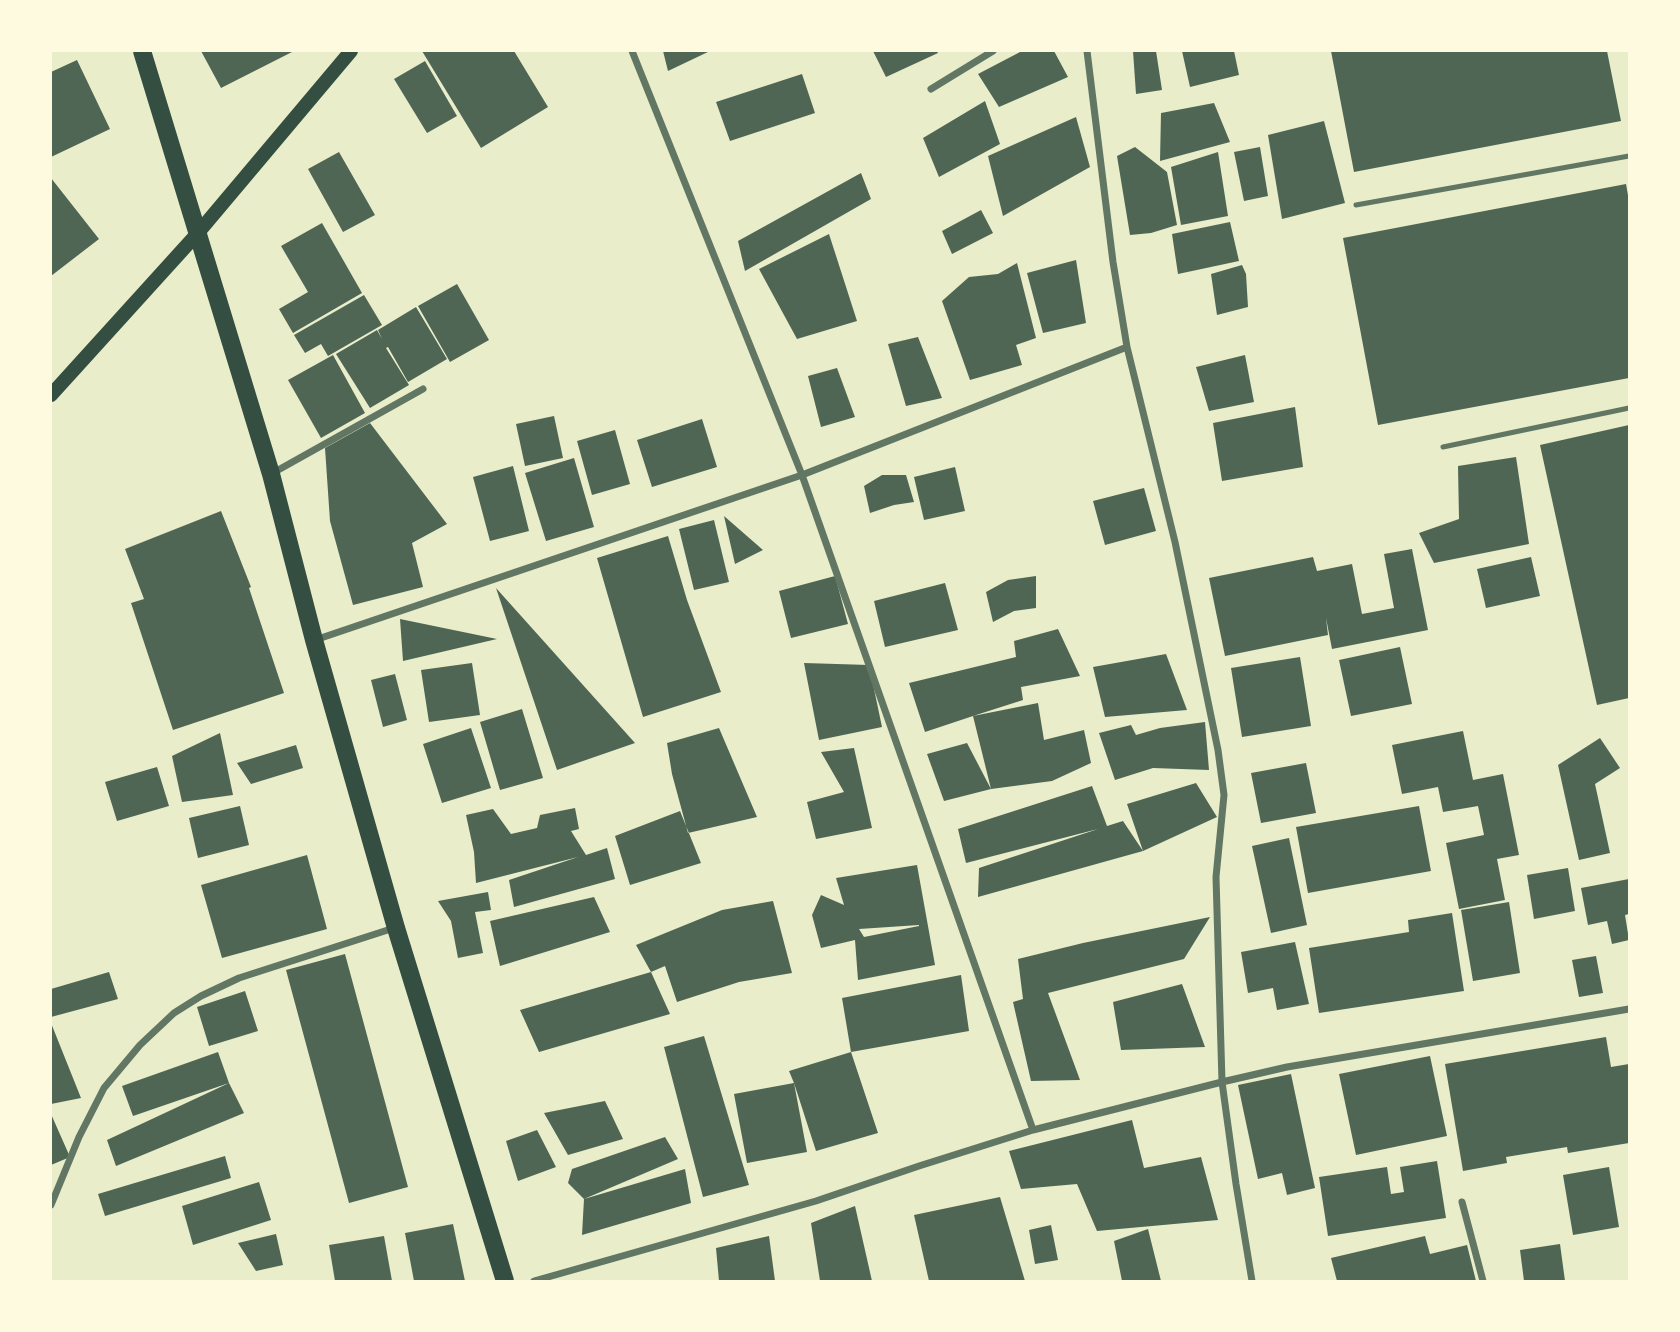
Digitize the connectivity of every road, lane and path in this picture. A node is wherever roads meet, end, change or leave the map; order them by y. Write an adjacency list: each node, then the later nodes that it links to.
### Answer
1 (142, 51): 9 (main road)
2 (351, 51): 9 (main road)
3 (632, 51): 16 (street)
4 (993, 51): 6 (street)
5 (1087, 51): 10 (street)
6 (931, 89)
7 (1629, 156): 8 (lane)
8 (1356, 205)
9 (197, 234): 12 (main road); 15 (main road)
10 (1127, 347): 16 (street); 20 (street)
11 (423, 389): 15 (street)
12 (51, 395)
13 (1629, 408): 14 (lane)
14 (1443, 447)
15 (271, 474): 17 (main road)
16 (802, 475): 17 (street); 21 (street)
17 (314, 640): 18 (main road)
18 (396, 928): 23 (street); 24 (main road)
19 (1629, 1009): 20 (street)
20 (1222, 1082): 21 (street); 26 (street)
21 (1033, 1130): 25 (street)
22 (1462, 1202): 27 (street)
23 (51, 1205)
24 (505, 1281)
25 (534, 1281)
26 (1252, 1281)
27 (1483, 1281)

